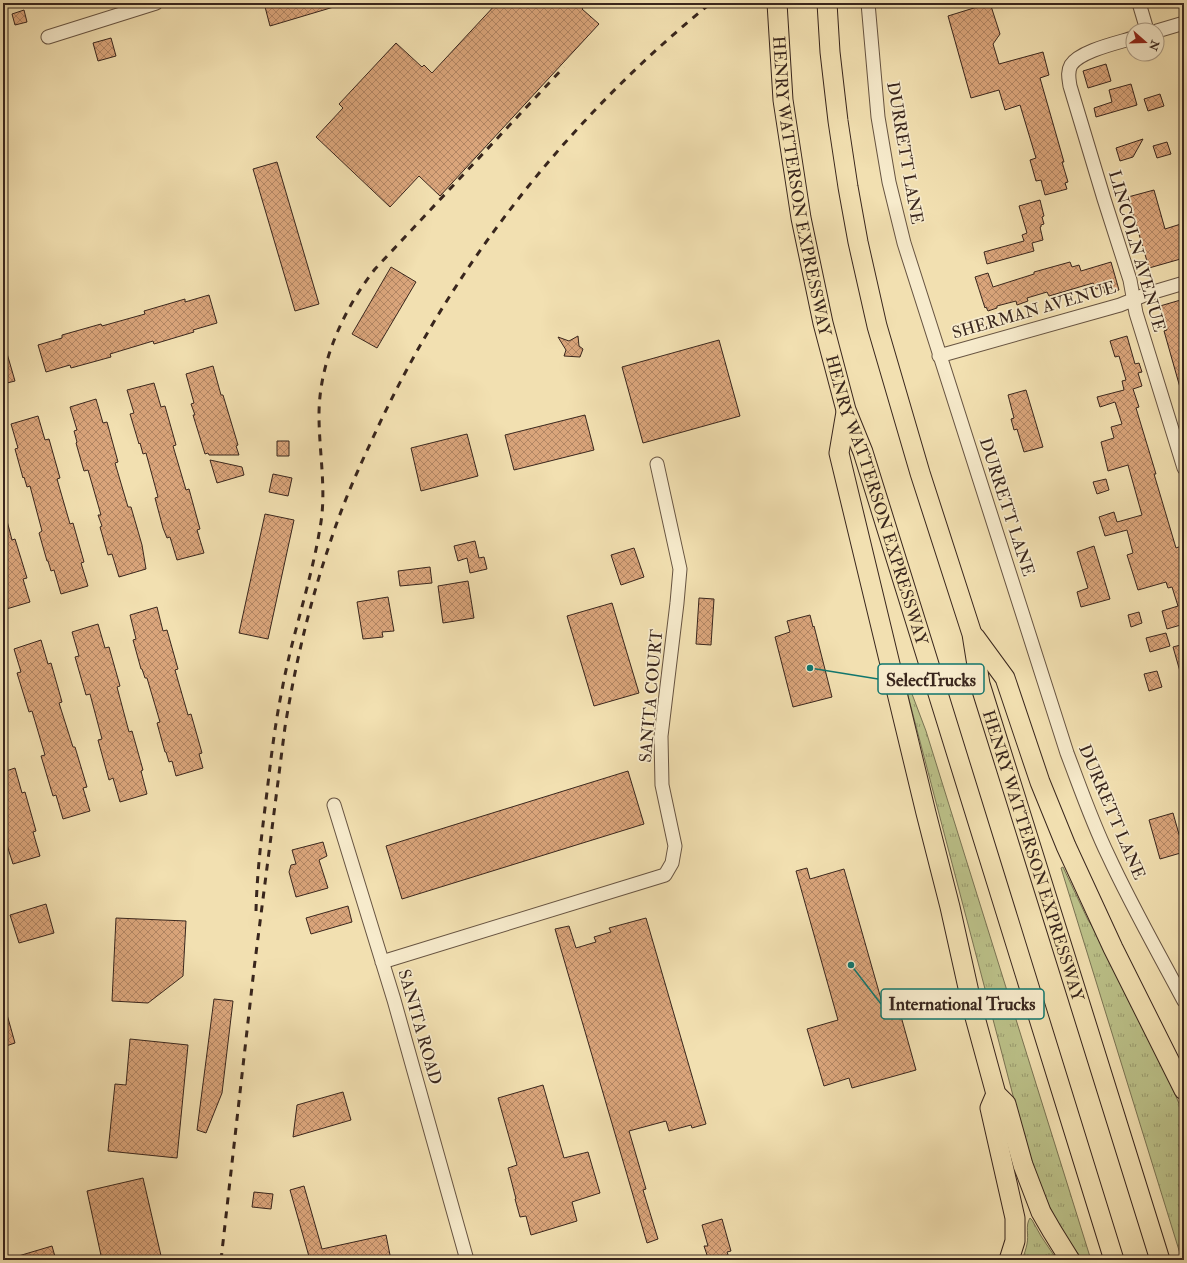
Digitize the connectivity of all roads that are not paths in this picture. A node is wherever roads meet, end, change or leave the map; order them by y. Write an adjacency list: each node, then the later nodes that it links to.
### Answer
1 (156, 3): 9 (street)
2 (827, 3): 17 (highway, HENRY WATTERSON EXPRESSWAY)
3 (868, 3): 13 (street, DURRETT LANE)
4 (1139, 3): 6 (street)
5 (777, 7): 14 (highway, HENRY WATTERSON EXPRESSWAY)
6 (1145, 22)
7 (1184, 23): 8 (street)
8 (1165, 29)
9 (48, 37)
10 (1125, 40): 12 (street, LINCOLN AVENUE)
11 (1184, 284): 12 (street, SHERMAN AVENUE)
12 (1134, 300): 13 (street, SHERMAN AVENUE); 16 (street, LINCOLN AVENUE)
13 (939, 356): 20 (street, DURRETT LANE)
14 (846, 410): 22 (highway); 26 (highway, HENRY WATTERSON EXPRESSWAY)
15 (658, 464): 19 (street, SANITA COURT)
16 (1184, 468)
17 (972, 634): 21 (highway); 27 (highway, HENRY WATTERSON EXPRESSWAY)
18 (334, 805): 19 (street, SANITA ROAD)
19 (382, 962): 23 (street, SANITA ROAD)
20 (1184, 1001)
21 (1184, 1090)
22 (996, 1094): 24 (highway); 25 (highway)
23 (467, 1260)
24 (1009, 1260)
25 (1070, 1260)
26 (1114, 1260)
27 (1160, 1260)

